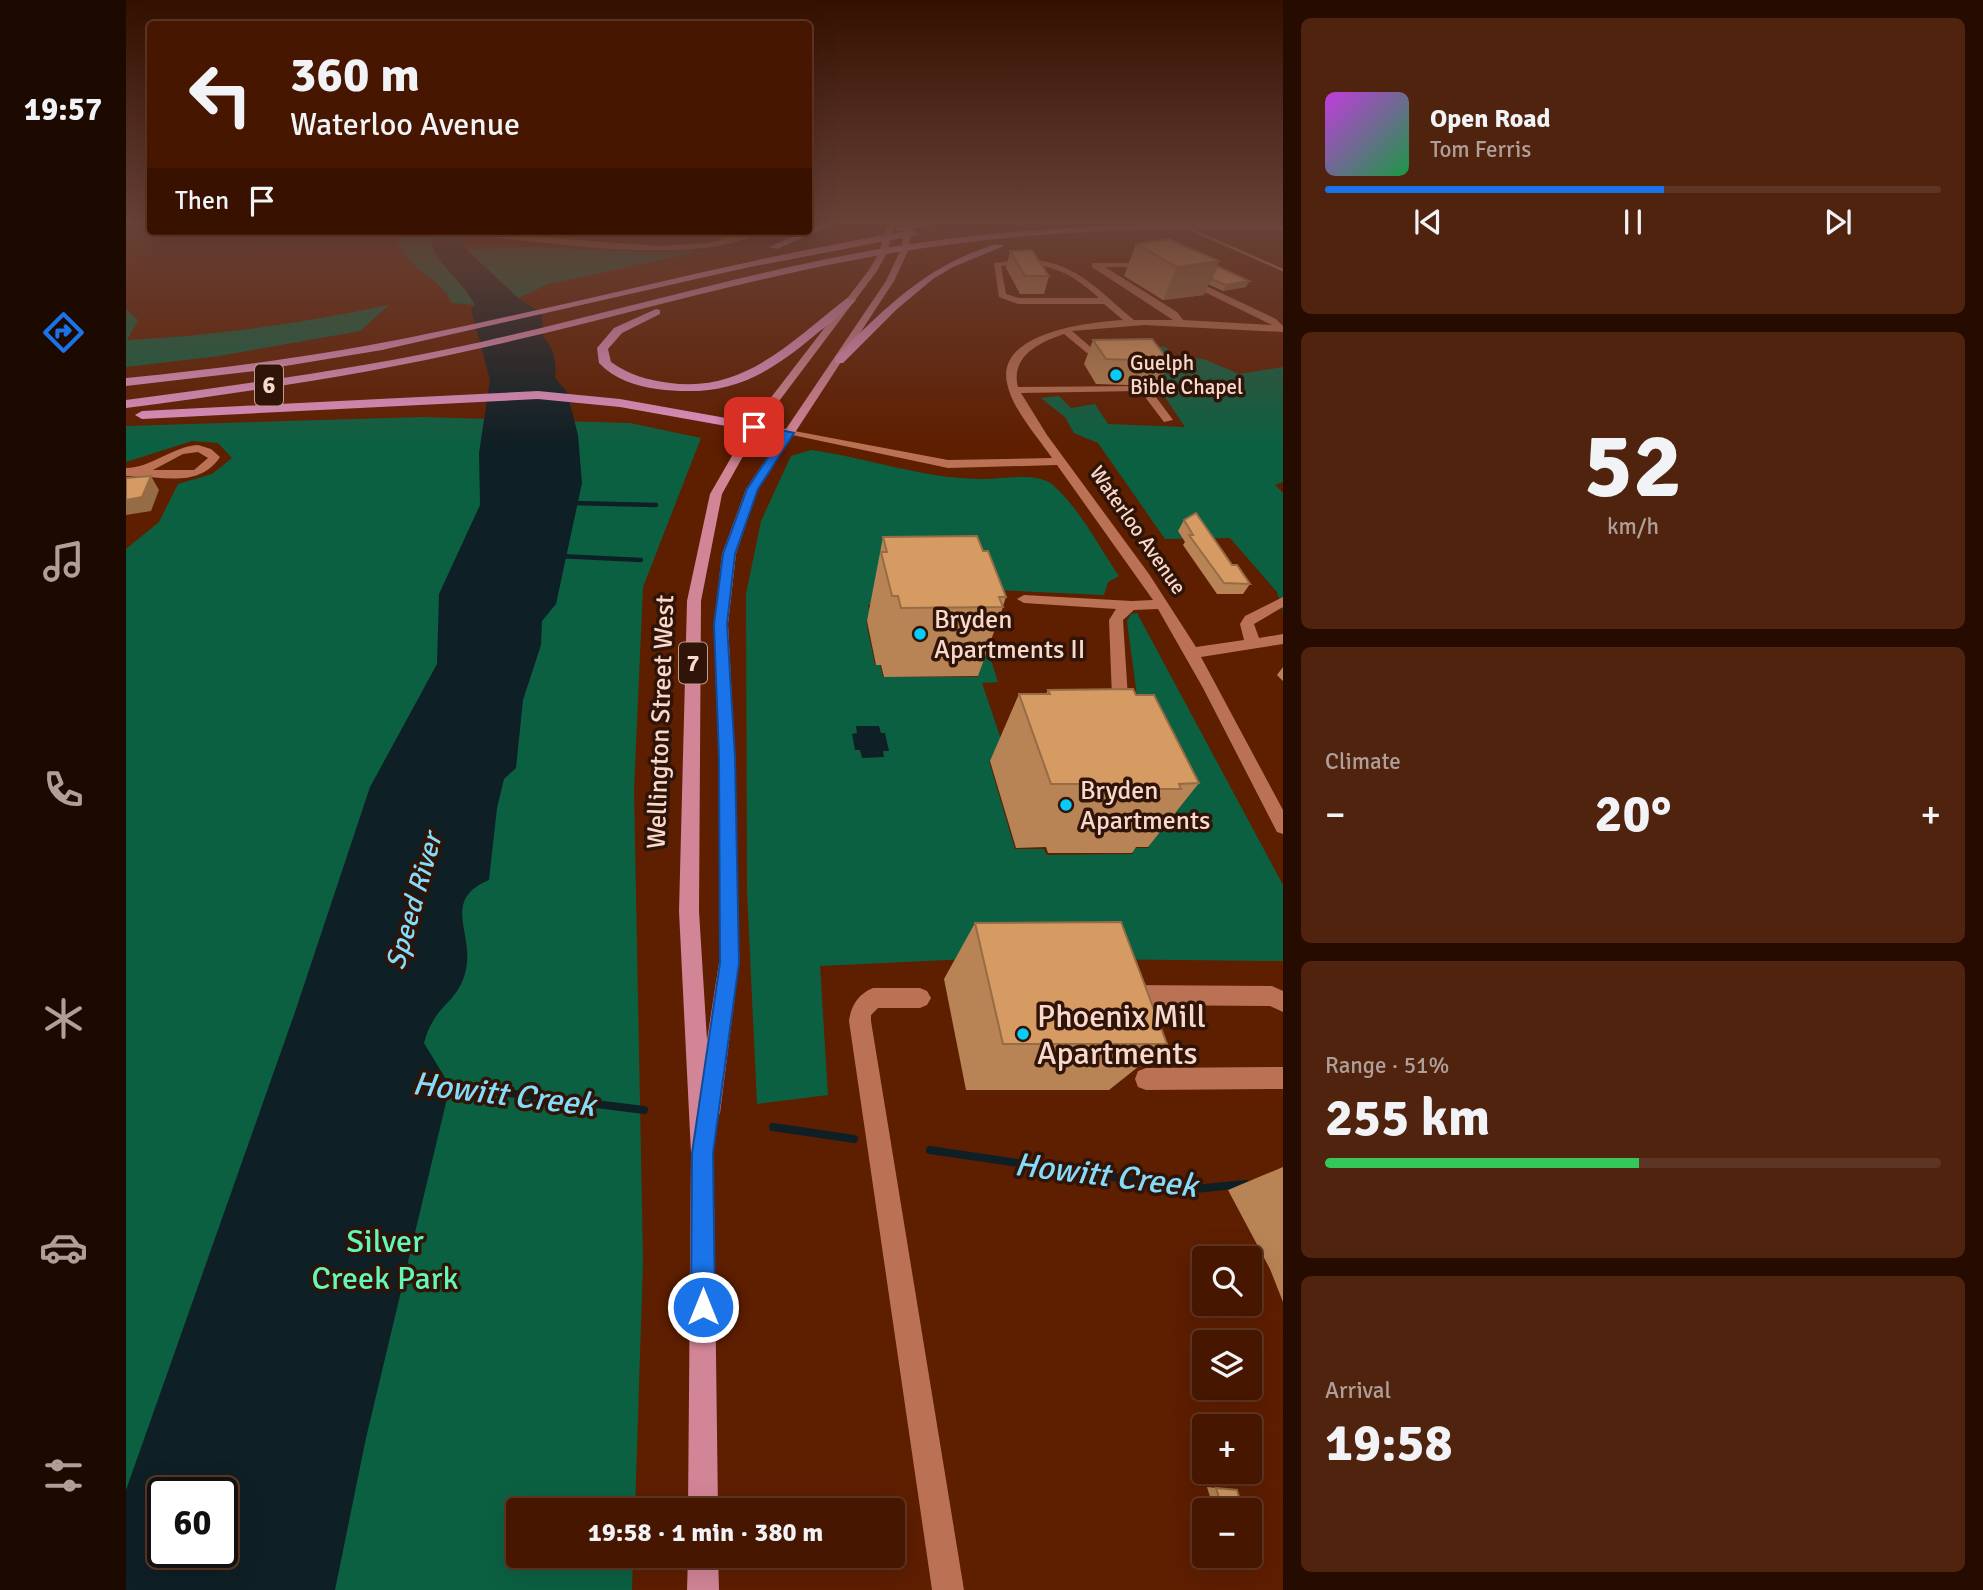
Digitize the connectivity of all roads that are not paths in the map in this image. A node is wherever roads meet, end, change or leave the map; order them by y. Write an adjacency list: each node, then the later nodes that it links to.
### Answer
1 (581, 297): 14 (highway)
2 (587, 297): 14 (highway, 6)
3 (673, 297): 23 (highway, 6)
4 (700, 297): 12 (highway)
5 (852, 297): 12 (main road, Wellington Street West / 7)
6 (878, 297): 20 (main road, Wellington Street West)
7 (903, 297): 20 (highway)
8 (1004, 297): 13 (street)
9 (1104, 297): 13 (street)
10 (1147, 297): 16 (street)
11 (1223, 297): 17 (street)
12 (850, 300): 26 (main road, Wellington Street West / 7)
13 (1109, 301): 15 (street)
14 (550, 305): 21 (highway, 6)
15 (1131, 322): 16 (street); 18 (street)
16 (1181, 324): 17 (street)
17 (1282, 329)
18 (1065, 330): 19 (street); 22 (street)
19 (1121, 355)
20 (839, 360): 27 (main road, Wellington Street West / 7)
21 (132, 382)
22 (1014, 390): 25 (street); 28 (street)
23 (126, 404)
24 (126, 415): 26 (highway)
25 (1168, 420)
26 (754, 427): 27 (main road, Waterloo Avenue); 45 (main road, Wellington Street West / 7)
27 (789, 433): 28 (street, Waterloo Avenue); 45 (main road, Wellington Street West / 7)
28 (1061, 461): 33 (street, Waterloo Avenue)
29 (144, 470): 29 (street); 30 (street)
30 (126, 472)
31 (1024, 599): 34 (street)
32 (1283, 601): 36 (street)
33 (1162, 604): 34 (street); 37 (street, Waterloo Avenue)
34 (1132, 607): 38 (street)
35 (1283, 639): 36 (street)
36 (1253, 644): 37 (street)
37 (1192, 653): 39 (street, Waterloo Avenue)
38 (1105, 720)
39 (1283, 827)
40 (1116, 995): 42 (street)
41 (920, 998): 49 (street)
42 (1283, 1002)
43 (1283, 1078): 44 (street)
44 (1146, 1079)
45 (703, 1153): 46 (main road, Wellington Street West / 7)
46 (703, 1498)
47 (703, 1568): 48 (main road)
48 (703, 1590)
49 (947, 1590)

